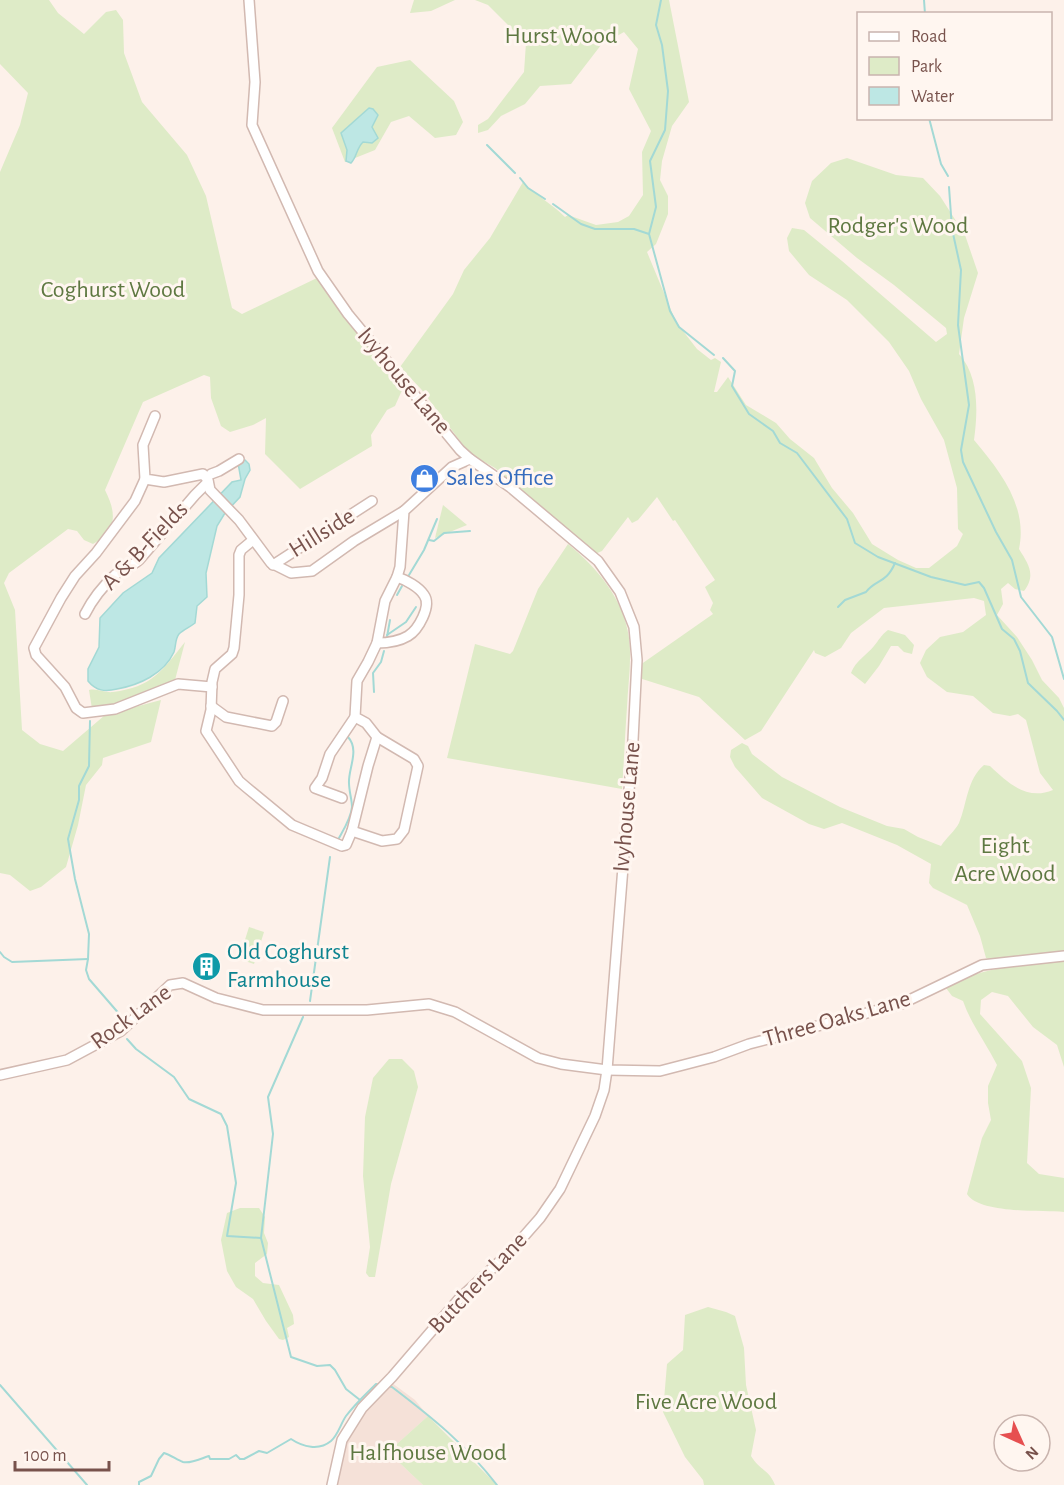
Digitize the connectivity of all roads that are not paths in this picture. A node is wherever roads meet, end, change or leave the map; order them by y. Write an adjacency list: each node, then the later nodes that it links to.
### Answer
1 (249, 0): 3 (street, Ivyhouse Lane)
2 (155, 416): 8 (street)
3 (460, 450): 5 (street, Ivyhouse Lane); 6 (street)
4 (239, 459): 7 (street, A & B-Fields)
5 (470, 459): 6 (street); 24 (street, Ivyhouse Lane)
6 (452, 467): 10 (street)
7 (209, 478): 8 (street); 11 (street); 14 (street, A & B-Fields)
8 (145, 479): 16 (street)
9 (372, 501): 12 (street, Hillside)
10 (404, 511): 12 (street); 13 (street)
11 (253, 540): 12 (street); 16 (street)
12 (273, 565)
13 (397, 577): 15 (street); 15 (street)
14 (85, 614)
15 (376, 643): 19 (street)
16 (212, 687): 18 (street)
17 (283, 701): 18 (street)
18 (212, 706): 22 (street)
19 (355, 717): 20 (street); 21 (street)
20 (377, 737): 22 (street); 22 (street)
21 (342, 798)
22 (352, 831)
23 (1064, 956): 24 (street, Three Oaks Lane)
24 (607, 1070): 25 (street, Rock Lane); 26 (street, Butchers Lane)
25 (0, 1075)
26 (332, 1485)

